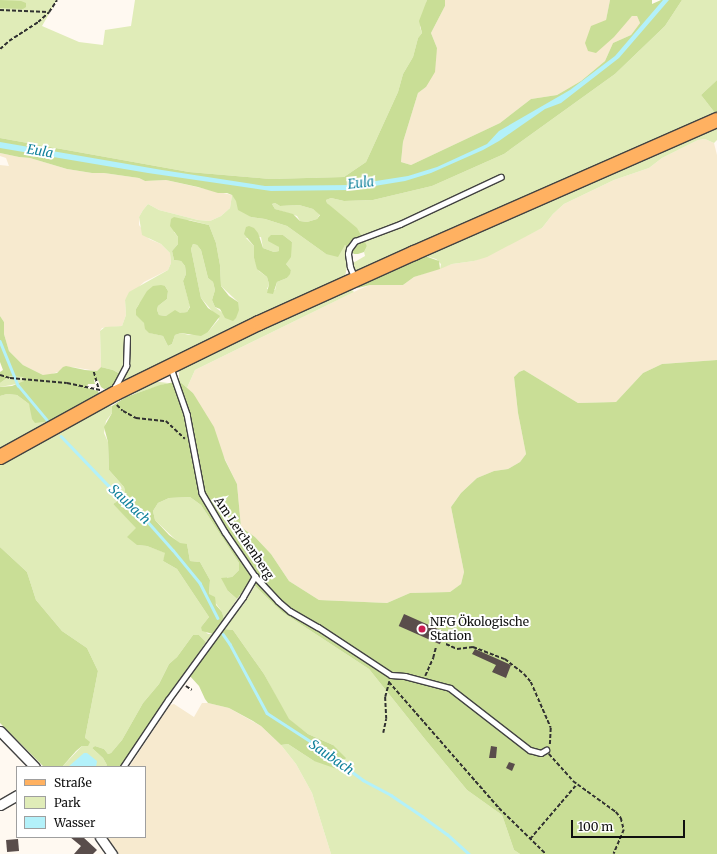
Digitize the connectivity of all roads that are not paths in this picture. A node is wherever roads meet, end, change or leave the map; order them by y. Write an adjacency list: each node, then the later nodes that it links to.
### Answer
1 (717, 120): 3 (main road)
2 (501, 177): 3 (lane)
3 (354, 279): 5 (main road)
4 (127, 338): 6 (lane)
5 (170, 366): 6 (main road); 8 (lane, Am Lerchenberg)
6 (108, 393): 7 (main road)
7 (0, 456)
8 (255, 576): 10 (lane, Am Lerchenberg); 12 (lane)
9 (0, 731): 11 (street)
10 (546, 750)
11 (34, 766)
12 (124, 766)
13 (16, 796): 14 (street)
14 (0, 805)
15 (101, 838): 16 (street)
16 (112, 854)

